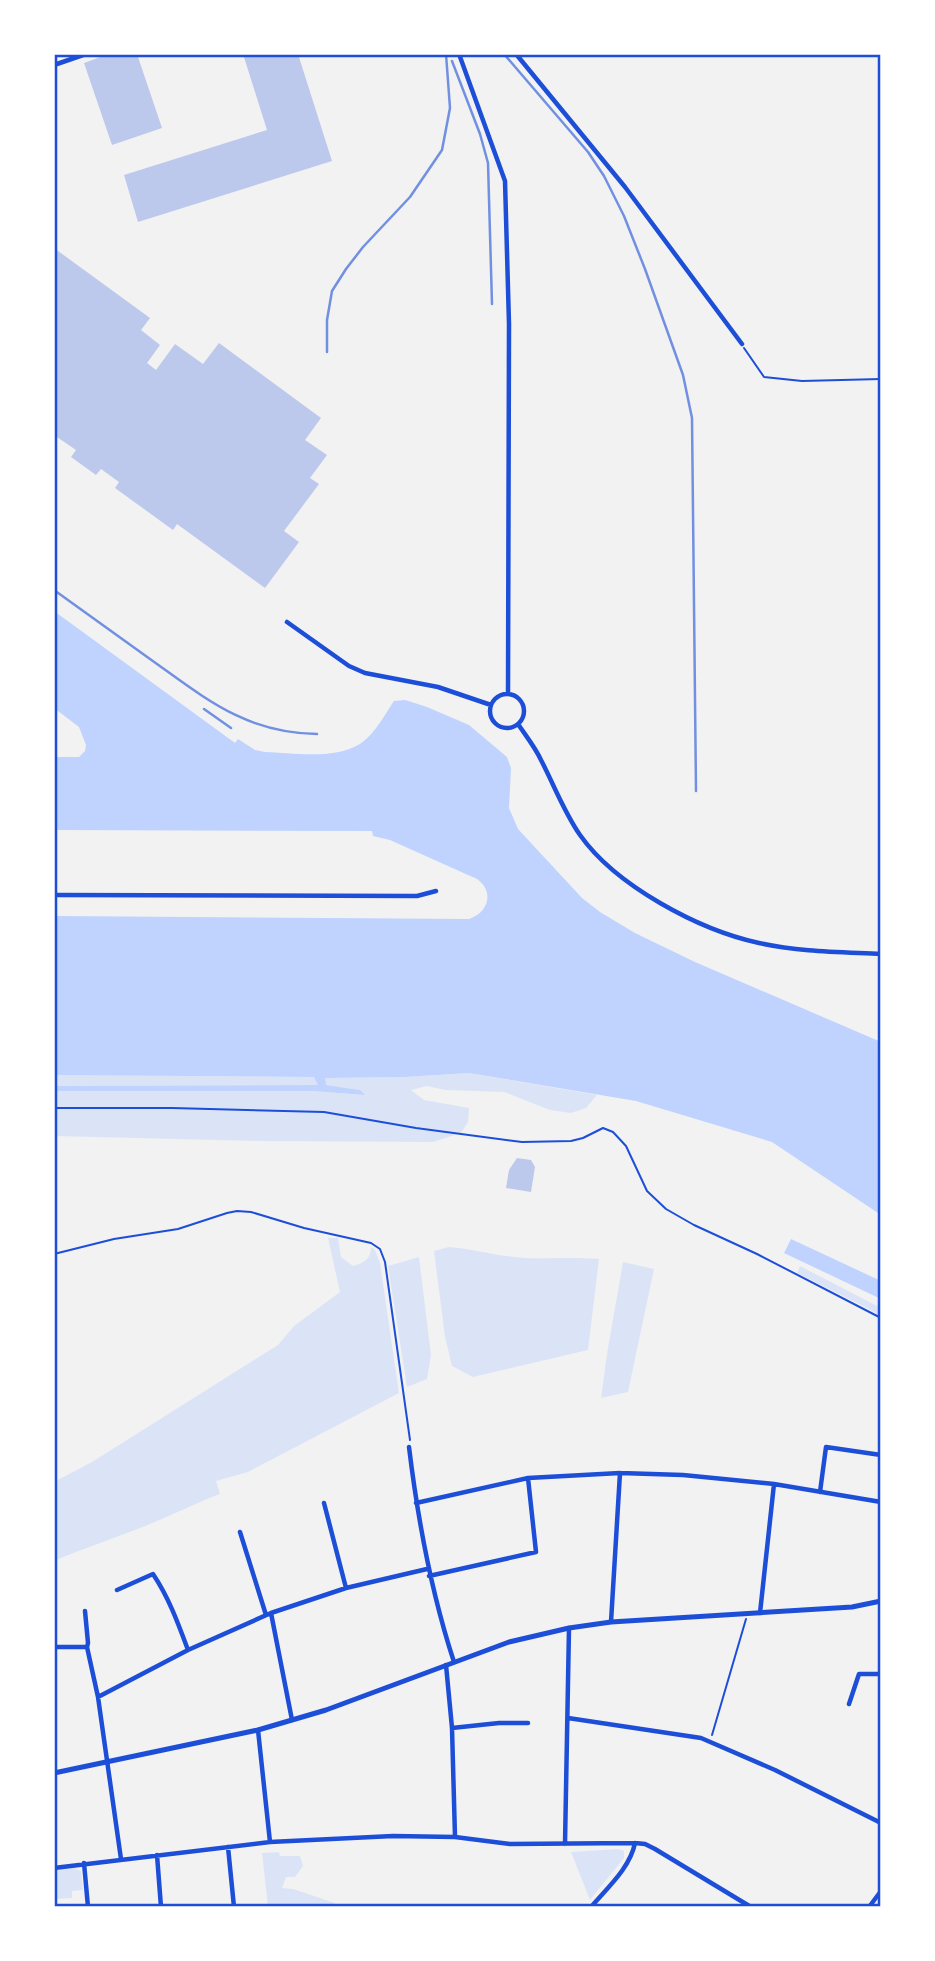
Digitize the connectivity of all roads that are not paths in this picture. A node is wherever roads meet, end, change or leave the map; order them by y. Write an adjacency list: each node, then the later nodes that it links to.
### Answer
1 (86, 54): 4 (street)
2 (459, 54): 7 (street)
3 (516, 54): 5 (street)
4 (54, 65)
5 (741, 344)
6 (287, 622): 8 (street)
7 (508, 694): 8 (street); 9 (street)
8 (491, 705): 9 (street)
9 (518, 724): 12 (street)
10 (436, 891): 11 (street)
11 (54, 895)
12 (881, 954)
13 (409, 1447): 21 (street)
14 (881, 1455): 18 (street)
15 (620, 1473): 16 (street); 17 (street); 31 (street)
16 (528, 1478): 21 (street); 24 (street)
17 (774, 1484): 18 (street); 30 (street)
18 (820, 1492): 19 (street)
19 (881, 1502)
20 (324, 1503): 25 (street)
21 (416, 1503): 23 (street)
22 (240, 1532): 29 (street)
23 (427, 1569): 24 (street); 25 (street)
24 (429, 1576): 36 (street)
25 (346, 1588): 29 (street)
26 (117, 1590): 35 (street)
27 (881, 1601): 30 (street)
28 (85, 1611): 34 (street)
29 (268, 1614): 35 (street); 42 (street)
30 (760, 1614): 31 (street)
31 (611, 1622): 32 (street)
32 (569, 1628): 36 (street); 41 (street)
33 (54, 1647): 34 (street)
34 (87, 1647): 39 (street)
35 (188, 1650): 39 (street)
36 (454, 1662): 37 (street)
37 (446, 1665): 42 (street); 44 (street)
38 (881, 1674): 40 (street)
39 (98, 1696): 46 (street)
40 (849, 1704)
41 (568, 1718): 48 (street); 52 (street)
42 (292, 1720): 45 (street)
43 (528, 1723): 44 (street)
44 (452, 1728): 49 (street)
45 (258, 1730): 46 (street); 50 (street)
46 (108, 1762): 47 (street); 55 (street)
47 (54, 1773)
48 (881, 1823)
49 (456, 1838): 50 (street); 52 (street)
50 (270, 1842): 53 (street)
51 (635, 1843): 52 (street); 62 (street); 63 (street)
52 (565, 1844)
53 (228, 1847): 54 (street); 61 (street)
54 (158, 1855): 55 (street); 60 (street)
55 (121, 1859): 56 (street)
56 (84, 1863): 57 (street); 59 (street)
57 (54, 1868)
58 (881, 1891): 64 (street)
59 (88, 1907)
60 (161, 1907)
61 (234, 1907)
62 (591, 1907)
63 (751, 1907)
64 (869, 1907)

